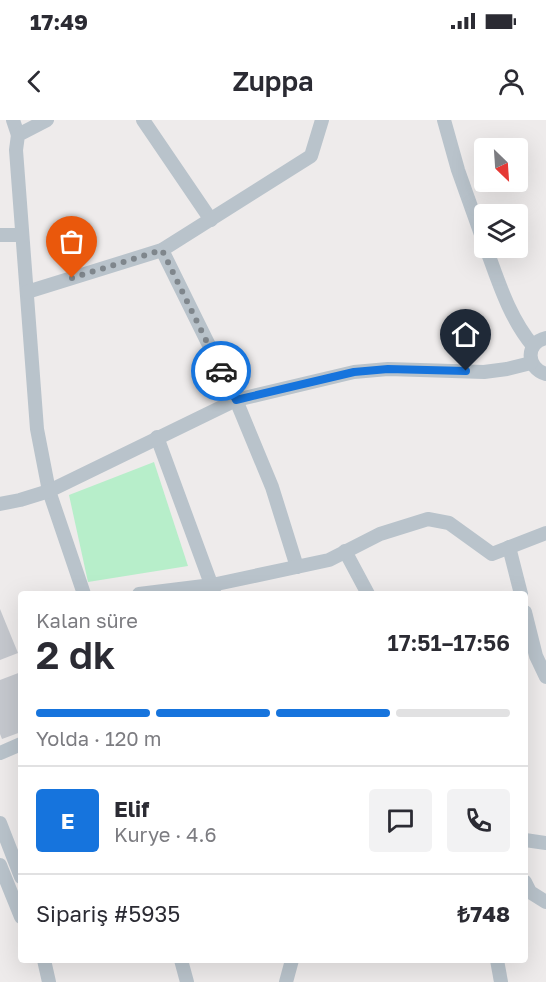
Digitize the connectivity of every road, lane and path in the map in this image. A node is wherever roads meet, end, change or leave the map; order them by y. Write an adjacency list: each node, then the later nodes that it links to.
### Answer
1 (13, 120): 6 (street)
2 (47, 120): 6 (street)
3 (143, 120): 8 (street)
4 (322, 120): 8 (street)
5 (444, 120): 7 (street)
6 (18, 135): 10 (street)
7 (474, 214)
8 (211, 220): 11 (street)
9 (0, 235): 10 (street)
10 (22, 235): 13 (street)
11 (162, 250): 13 (street); 17 (street)
12 (490, 258): 14 (street)
13 (27, 292): 19 (street)
14 (542, 338): 15 (street)
15 (531, 363): 16 (street); 17 (street)
16 (545, 375)
17 (236, 400): 18 (street); 24 (street)
18 (157, 437): 19 (street); 25 (street)
19 (49, 491): 20 (street); 26 (street)
20 (0, 504)
21 (546, 533): 22 (street)
22 (509, 547): 23 (street); 29 (street)
23 (345, 551): 24 (street); 28 (street)
24 (297, 567): 25 (street)
25 (213, 590): 27 (street)
26 (83, 591)
27 (194, 591)
28 (366, 591)
29 (520, 591)
30 (528, 624): 31 (street)
31 (546, 677)
32 (18, 745): 33 (street)
33 (0, 753)
34 (0, 823): 38 (street)
35 (528, 840): 36 (street)
36 (546, 843)
37 (0, 865): 39 (street)
38 (18, 869)
39 (4, 885): 42 (street)
40 (528, 891): 41 (street)
41 (546, 902)
42 (18, 911)
43 (45, 963): 47 (street)
44 (182, 963): 48 (street)
45 (291, 963): 49 (street)
46 (497, 963): 50 (street)
47 (49, 982)
48 (187, 982)
49 (286, 982)
50 (501, 982)

